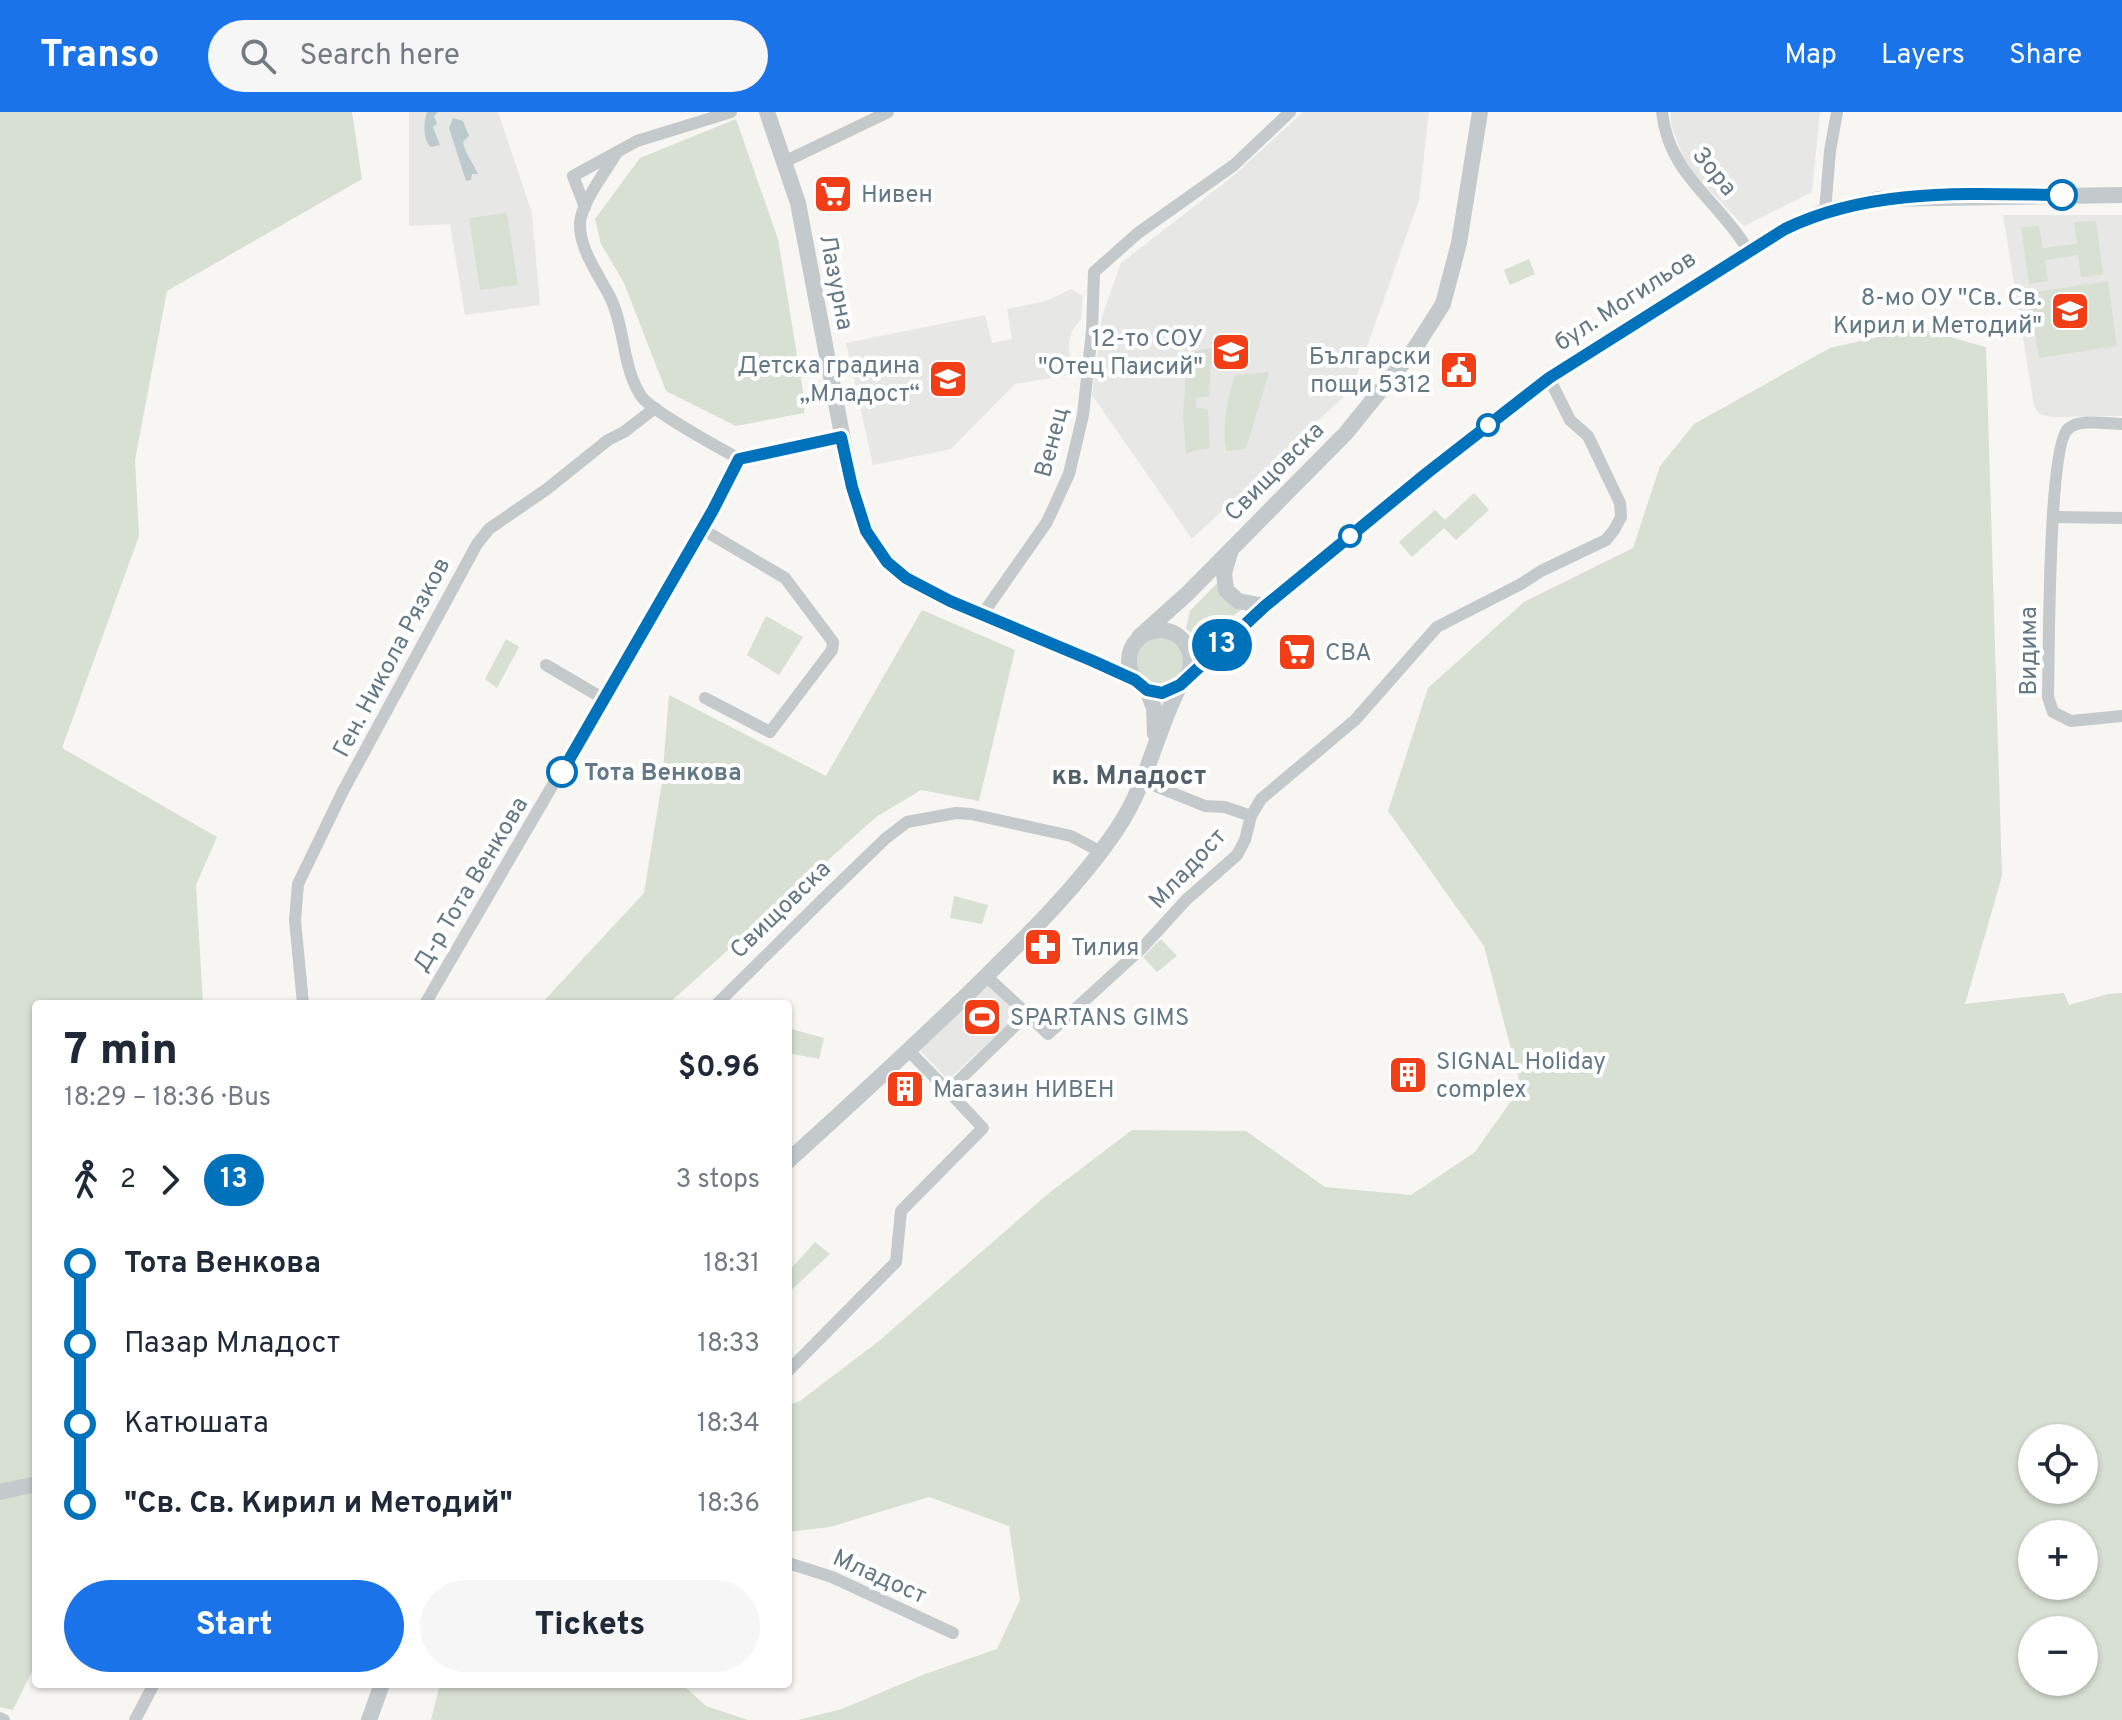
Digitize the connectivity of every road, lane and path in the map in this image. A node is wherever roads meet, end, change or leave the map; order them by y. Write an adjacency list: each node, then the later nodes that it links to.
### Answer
1 (731, 112): 8 (street)
2 (767, 112): 9 (street, Лазурна)
3 (888, 112): 9 (street)
4 (1290, 112): 25 (street, Венец)
5 (1480, 112): 22 (street, Свищовска)
6 (1662, 112): 13 (street, Зора)
7 (1837, 112): 12 (street)
8 (617, 152): 11 (street); 11 (street)
9 (784, 162): 17 (street, Лазурна)
10 (2122, 195): 12 (street, бул. Могильов)
11 (585, 207): 15 (street)
12 (1825, 211): 13 (street, бул. Могильов)
13 (1748, 250): 14 (street, бул. Могильов)
14 (1549, 378): 24 (street, бул. Могильов); 38 (street, Младост)
15 (655, 408): 18 (street); 41 (street, Ген. Никола Рязков)
16 (2122, 424): 19 (street)
17 (841, 437): 18 (street); 25 (street, Лазурна)
18 (739, 459): 21 (street, Д-р Тота Венкова)
19 (2053, 517): 20 (street); 35 (street, Видима)
20 (2122, 518)
21 (702, 529): 33 (street); 34 (street, Д-р Тота Венкова)
22 (1233, 546): 23 (street, Свищовска); 24 (street)
23 (1188, 593): 27 (street, Свищовска); 28 (street, Свищовска)
24 (1265, 606): 26 (street, бул. Могильов)
25 (982, 615): 29 (street, Лазурна)
26 (1231, 636): 27 (street, бул. Могильов); 31 (street, бул. Могильов)
27 (1181, 639): 28 (street); 31 (street)
28 (1136, 641): 29 (street); 32 (street)
29 (1093, 661): 32 (street, Лазурна)
30 (546, 665): 34 (street)
31 (1183, 682): 32 (street); 36 (street)
32 (1141, 685): 36 (street)
33 (705, 698)
34 (604, 699): 42 (street, Д-р Тота Венкова)
35 (2122, 716)
36 (1155, 743): 37 (street)
37 (1143, 781): 38 (street); 39 (street)
38 (1251, 816): 44 (street, Младост)
39 (1101, 852): 40 (street); 43 (street, Свищовска)
40 (986, 976): 44 (street); 45 (street)
41 (303, 1000)
42 (427, 1000)
43 (721, 1000)
44 (1027, 1014): 46 (street)
45 (909, 1051): 46 (street); 47 (street)
46 (948, 1091): 48 (street)
47 (792, 1157)
48 (792, 1367)
49 (32, 1485): 50 (street)
50 (0, 1492)
51 (792, 1564): 52 (street, Младост)
52 (953, 1633)
53 (152, 1688): 55 (street)
54 (381, 1688): 56 (street)
55 (135, 1720)
56 (369, 1720)

